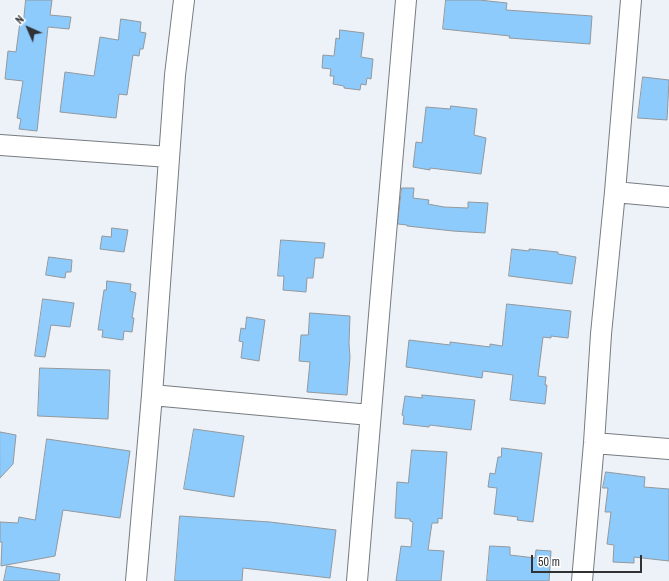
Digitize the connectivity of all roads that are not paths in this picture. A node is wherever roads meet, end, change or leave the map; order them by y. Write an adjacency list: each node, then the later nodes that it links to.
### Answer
1 (184, 0): 5 (street)
2 (403, 0): 9 (street)
3 (631, 0): 6 (street)
4 (0, 144): 5 (street)
5 (169, 157): 8 (street)
6 (615, 192): 7 (street); 10 (street)
7 (669, 197)
8 (152, 395): 9 (street); 12 (street)
9 (370, 415): 13 (street)
10 (594, 443): 11 (street); 14 (street)
11 (669, 449)
12 (136, 581)
13 (357, 581)
14 (582, 581)

